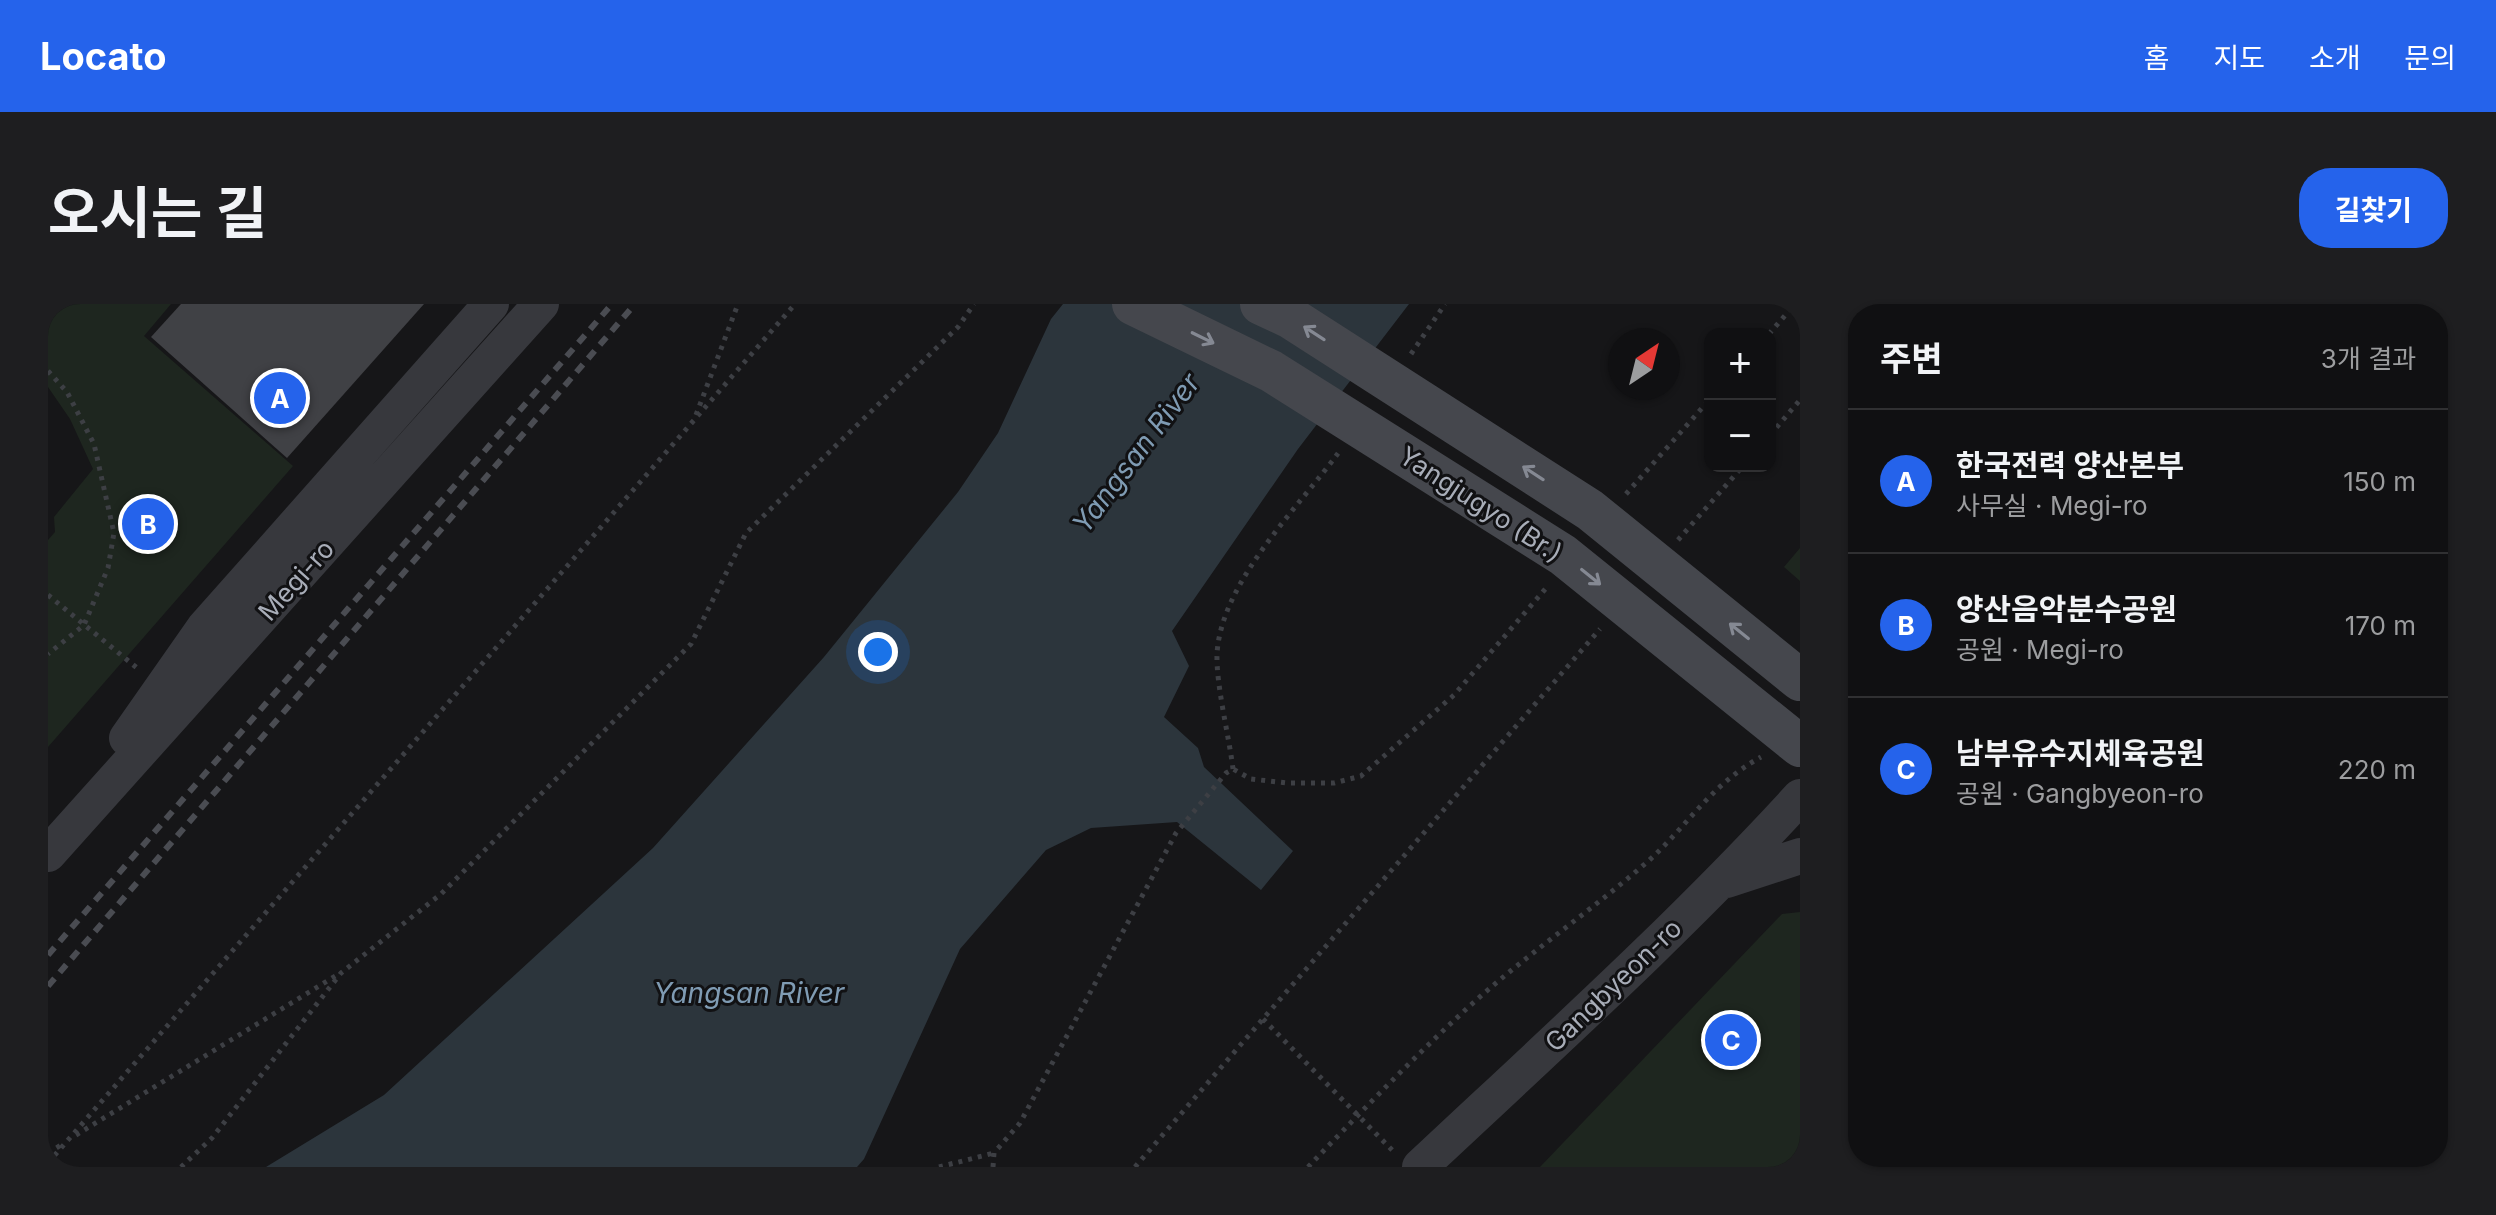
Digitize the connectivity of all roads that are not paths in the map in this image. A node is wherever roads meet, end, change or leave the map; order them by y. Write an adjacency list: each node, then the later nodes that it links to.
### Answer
1 (491, 304): 8 (street)
2 (541, 304): 8 (street, Megi-ro)
3 (1133, 304): 6 (main road, Yangjugyo (Br.), one-way to 6, bridge)
4 (1261, 304): 5 (main road, Yangjugyo (Br.), one-way to 4, bridge)
5 (1800, 680)
6 (1786, 750)
7 (1800, 797): 10 (street, Gangbyeon-ro)
8 (48, 853)
9 (1800, 856): 10 (street)
10 (1718, 883): 11 (street, Gangbyeon-ro)
11 (1408, 1161)

